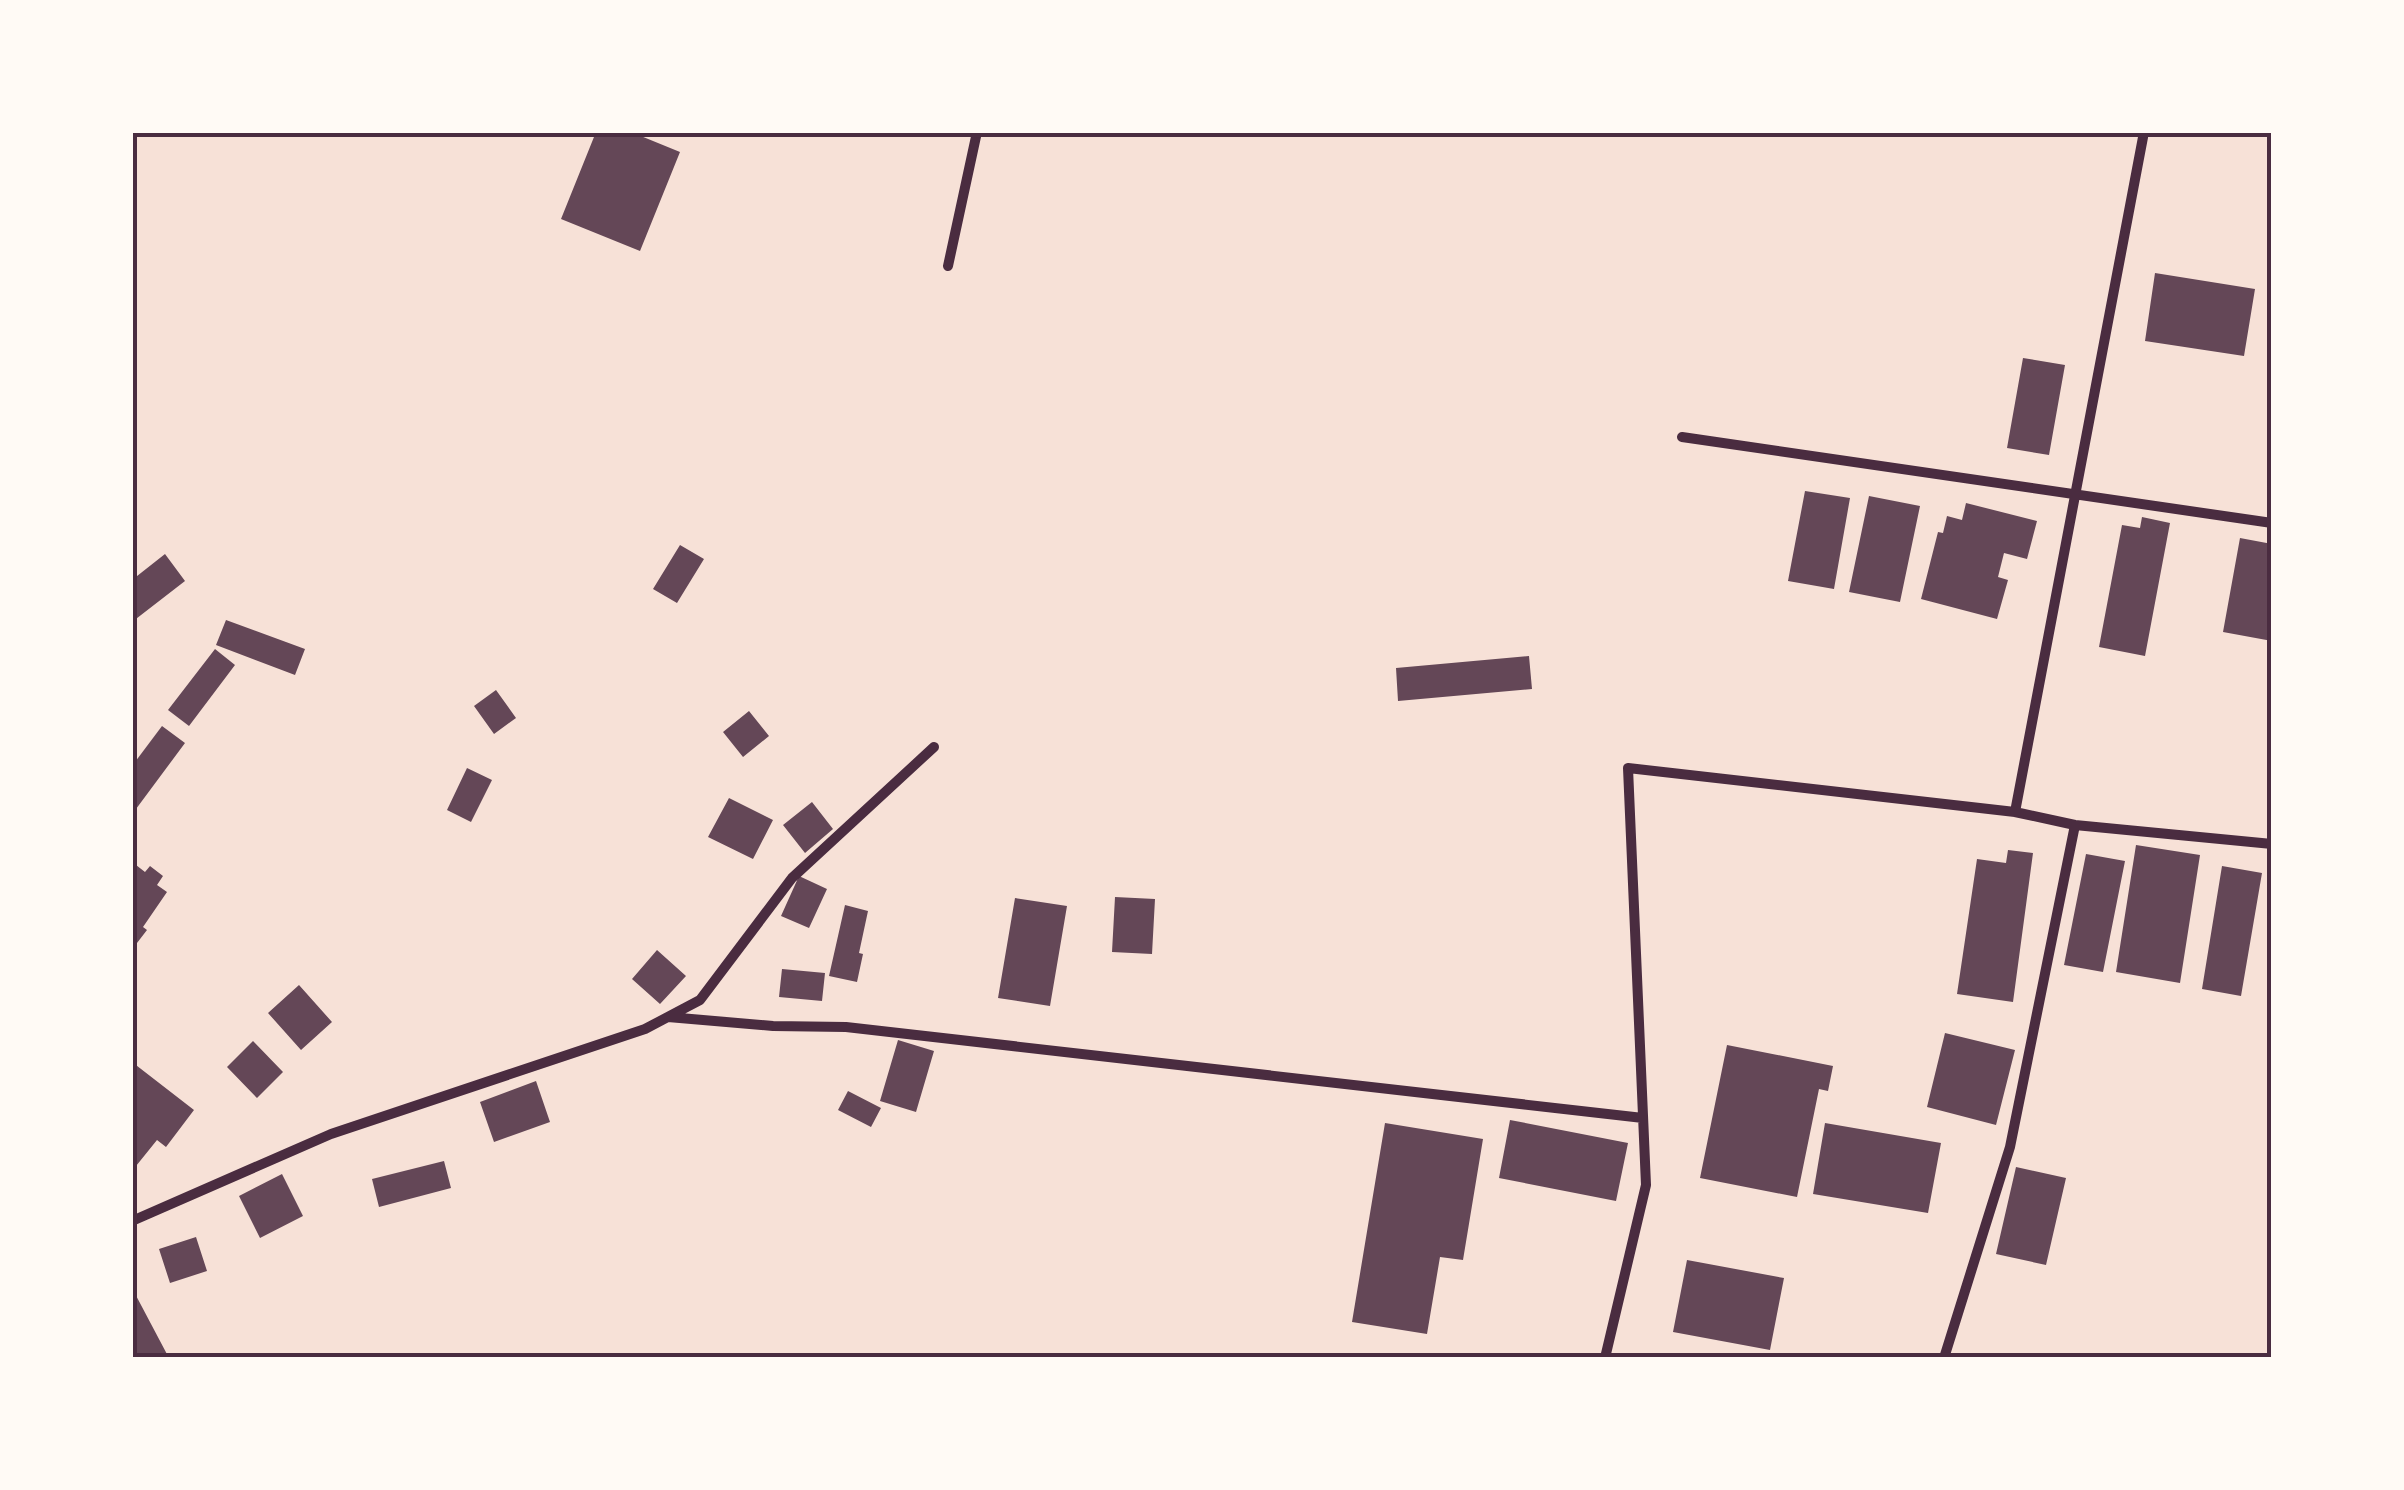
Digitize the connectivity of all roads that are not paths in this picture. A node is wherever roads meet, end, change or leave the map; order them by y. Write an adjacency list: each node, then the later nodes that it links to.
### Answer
1 (977, 132): 3 (street)
2 (2144, 132): 5 (street)
3 (948, 266)
4 (1682, 437): 5 (street)
5 (2075, 494): 6 (street); 8 (street)
6 (2272, 523)
7 (934, 747): 11 (street)
8 (2015, 812): 9 (street); 12 (street)
9 (2075, 825): 10 (street); 15 (street)
10 (2272, 844)
11 (668, 1017): 12 (street); 13 (street)
12 (1643, 1118): 14 (street)
13 (132, 1221)
14 (1605, 1358)
15 (1944, 1358)

